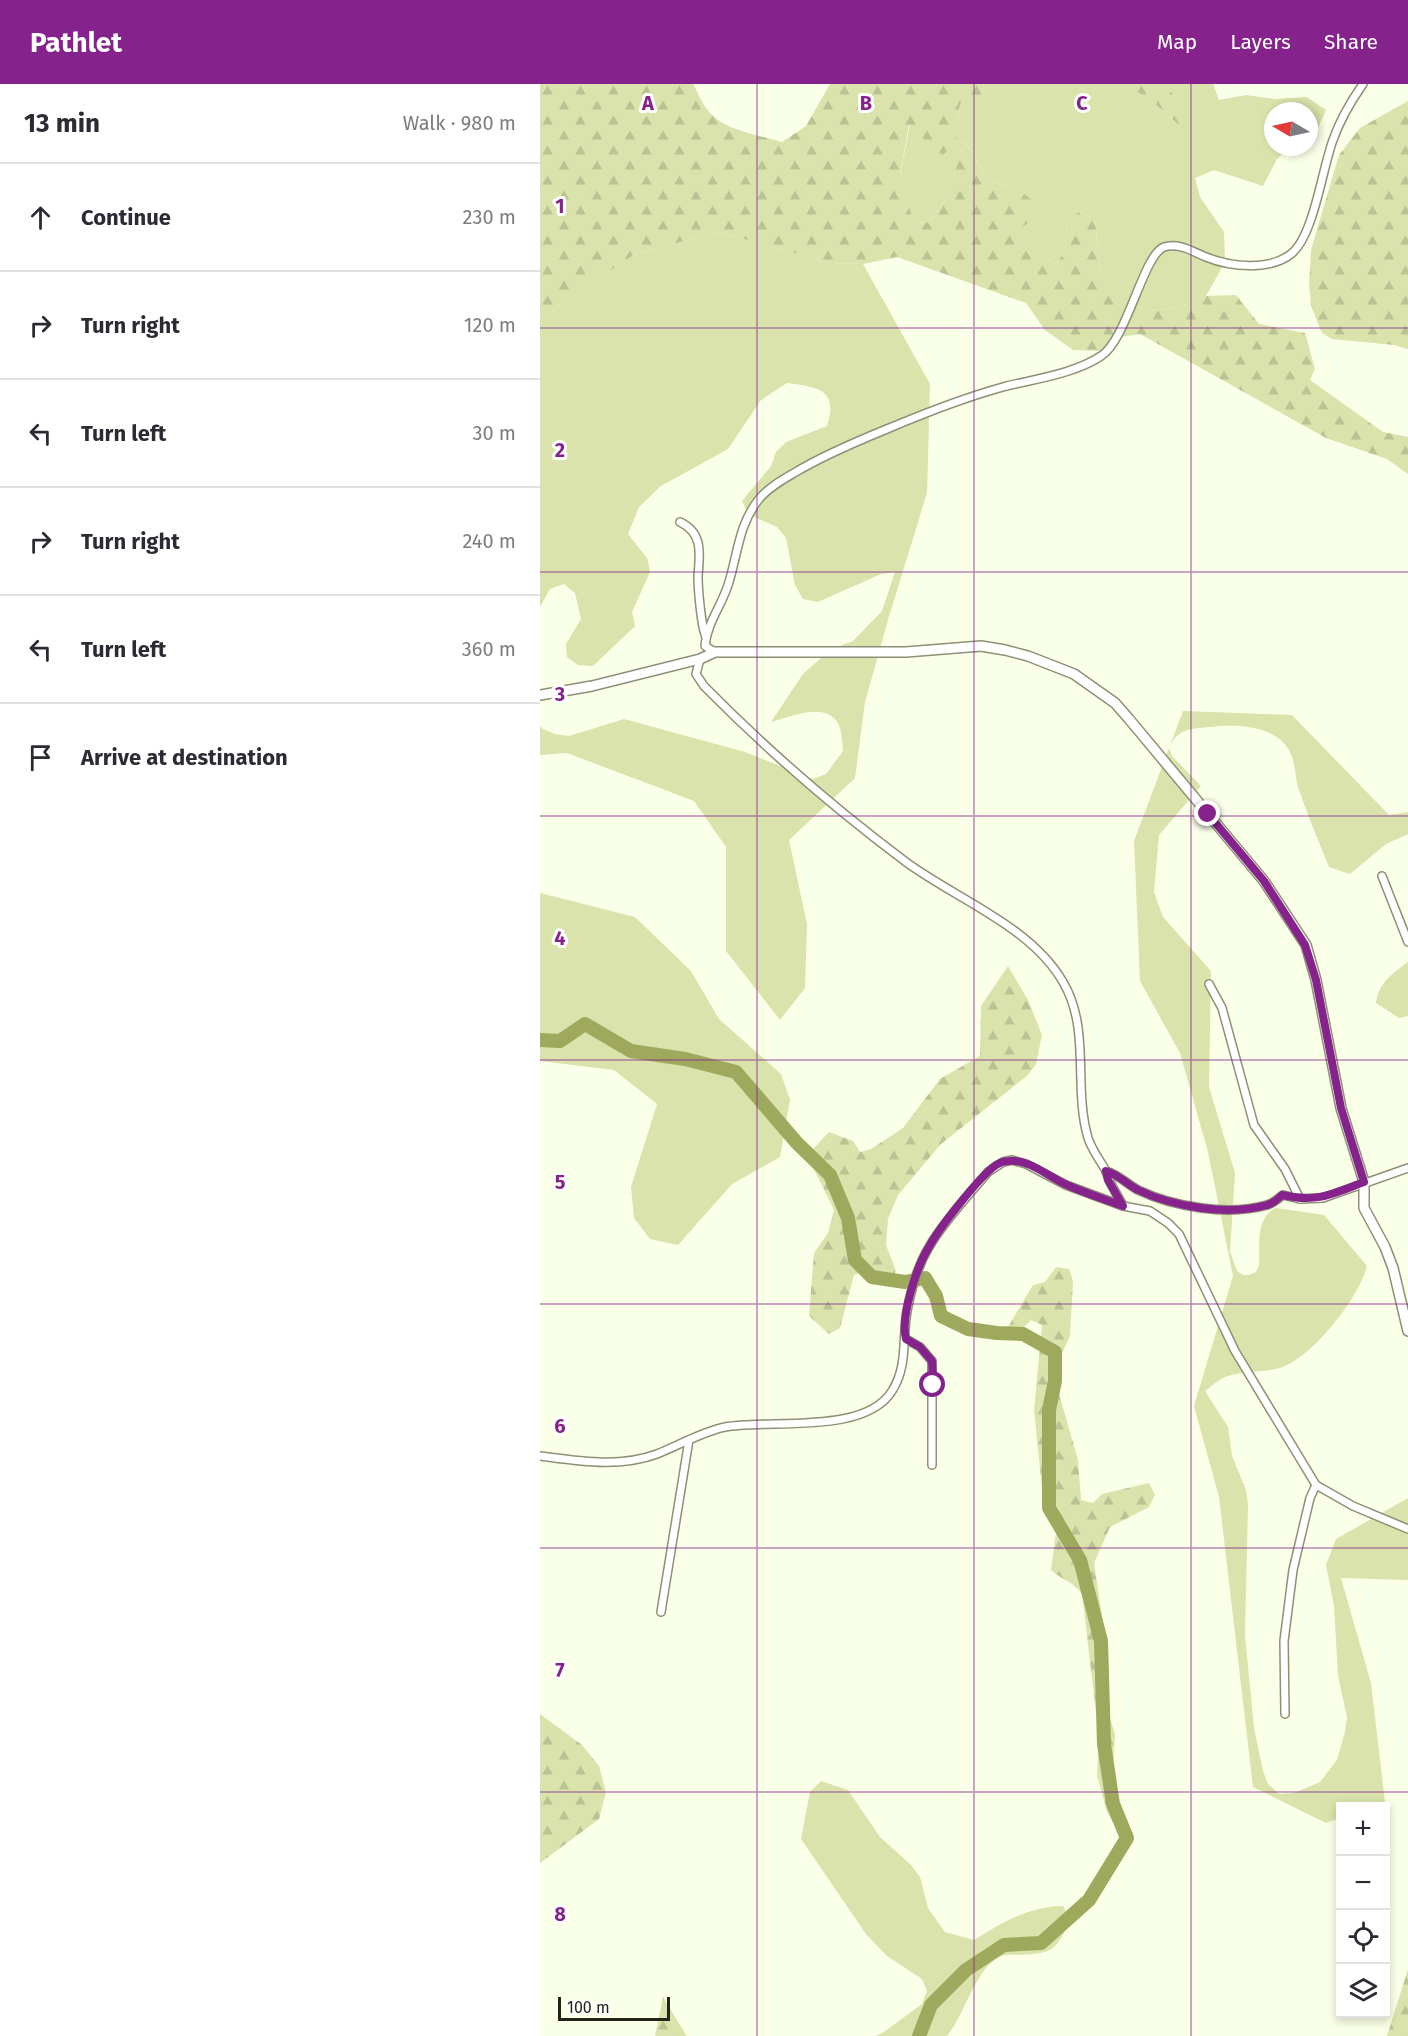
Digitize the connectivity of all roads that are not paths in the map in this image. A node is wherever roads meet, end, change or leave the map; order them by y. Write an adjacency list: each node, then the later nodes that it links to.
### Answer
1 (1363, 84): 3 (street)
2 (680, 522): 3 (street)
3 (706, 637): 4 (street)
4 (715, 652): 5 (street); 12 (street)
5 (700, 659): 6 (street); 11 (street)
6 (540, 694)
7 (1382, 876): 8 (street)
8 (1408, 942)
9 (1209, 984): 13 (street)
10 (1408, 1168): 12 (street)
11 (1106, 1171): 13 (street); 14 (street)
12 (1364, 1182): 13 (street); 15 (street)
13 (1300, 1199)
14 (1123, 1206): 16 (street); 20 (street)
15 (1408, 1331)
16 (906, 1339): 17 (street); 19 (street)
17 (688, 1440): 18 (street); 22 (street)
18 (540, 1456)
19 (932, 1465)
20 (1316, 1485): 21 (street); 23 (street)
21 (1408, 1529)
22 (661, 1612)
23 (1285, 1714)

